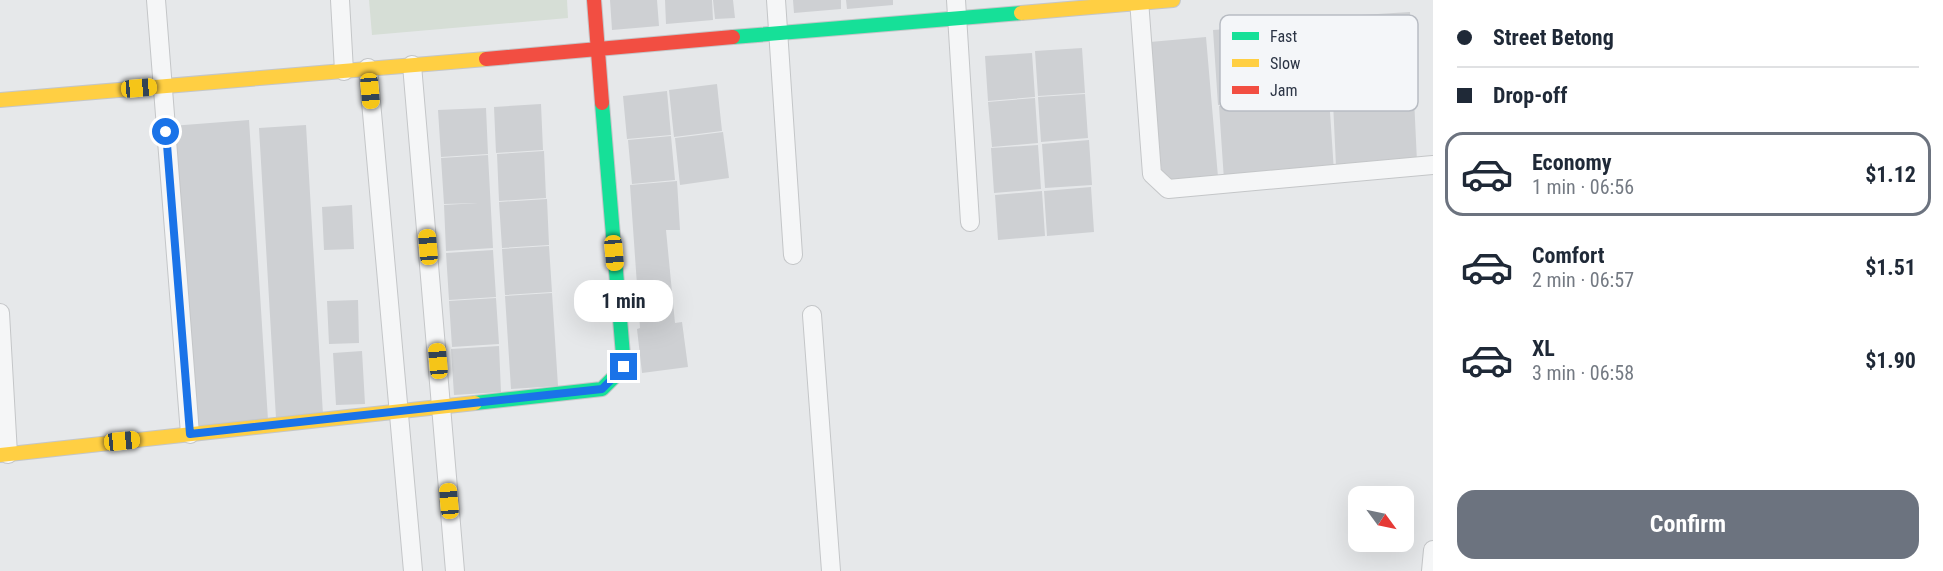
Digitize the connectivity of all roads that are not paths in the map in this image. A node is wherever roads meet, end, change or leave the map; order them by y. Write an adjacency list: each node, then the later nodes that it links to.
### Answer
1 (156, 0): 14 (street)
2 (340, 0): 13 (street)
3 (594, 0): 10 (street)
4 (776, 0): 9 (street)
5 (956, 0): 8 (street)
6 (1173, 0): 7 (street)
7 (1139, 1): 8 (street); 16 (street)
8 (957, 19): 9 (street); 17 (street)
9 (778, 34): 10 (street); 18 (street)
10 (597, 49): 11 (street); 21 (street)
11 (412, 65): 12 (street); 21 (street)
12 (368, 68): 13 (street); 22 (street)
13 (344, 71): 14 (street)
14 (162, 86): 15 (street); 23 (street)
15 (0, 100)
16 (1433, 165)
17 (970, 222)
18 (793, 255)
19 (0, 313): 24 (street)
20 (812, 315): 28 (street)
21 (441, 406): 22 (street); 27 (street)
22 (399, 411): 23 (street); 26 (street)
23 (190, 434): 24 (street)
24 (4, 454)
25 (1433, 550): 29 (street)
26 (413, 571)
27 (455, 571)
28 (831, 571)
29 (1431, 571)

